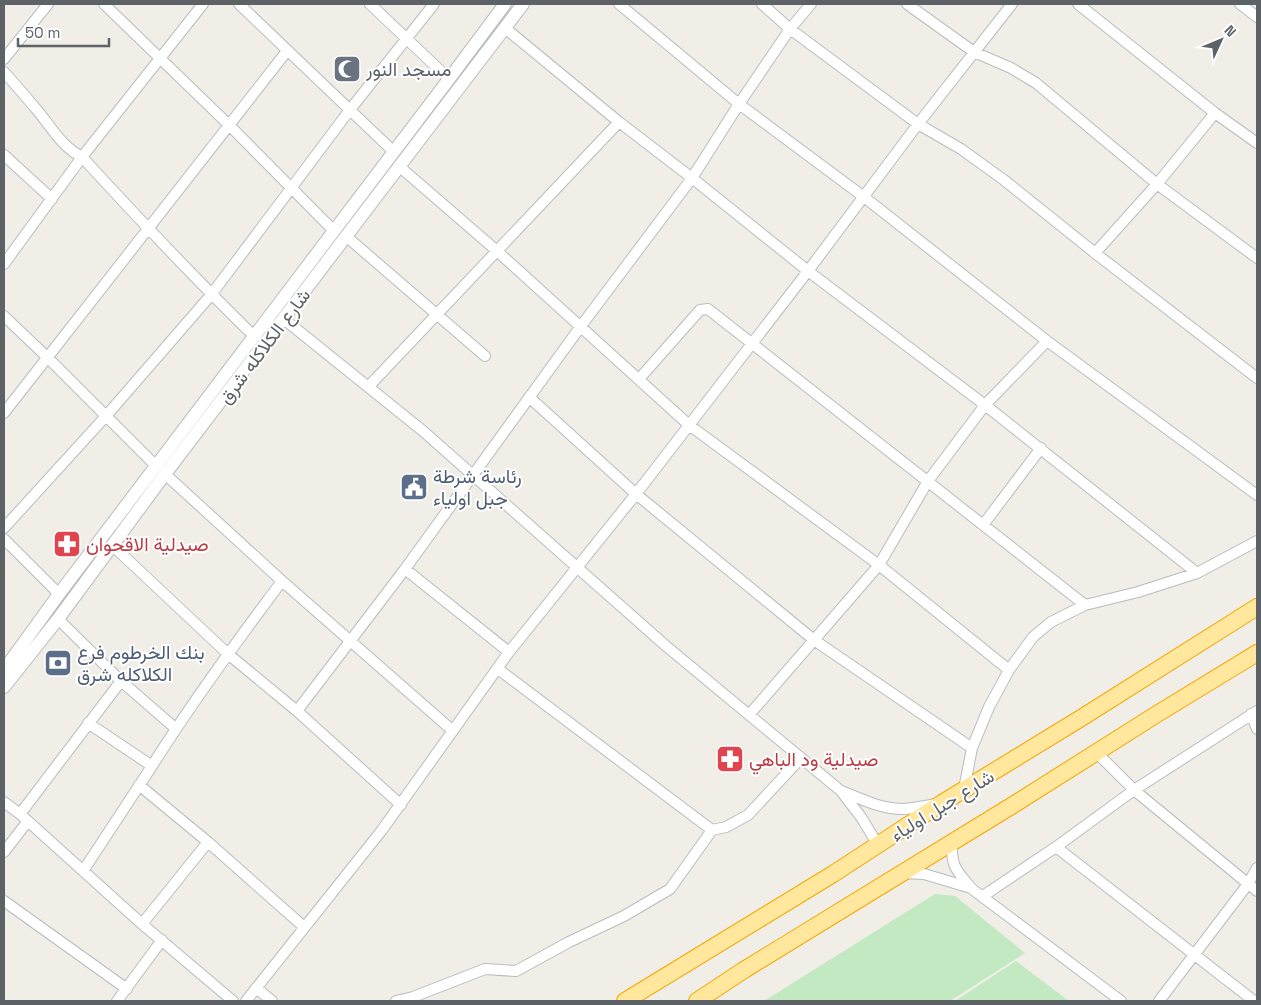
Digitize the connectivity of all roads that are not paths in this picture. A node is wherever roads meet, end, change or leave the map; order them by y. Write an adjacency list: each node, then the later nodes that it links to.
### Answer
1 (48, 4): 22 (street)
2 (104, 4): 23 (street)
3 (203, 4): 23 (street)
4 (239, 4): 20 (street)
5 (370, 4): 19 (street)
6 (434, 4): 19 (street)
7 (505, 4): 25 (street, شارع الكلاكله شرق)
8 (523, 4): 17 (street, شارع الكلاكله شرق)
9 (619, 4): 26 (street)
10 (762, 4): 18 (street)
11 (810, 4): 18 (street)
12 (907, 4): 21 (street)
13 (1012, 4): 21 (street)
14 (1078, 4): 28 (street)
15 (1240, 4): 16 (street)
16 (1257, 17)
17 (505, 28): 29 (street); 36 (street, شارع الكلاكله شرق)
18 (790, 29): 26 (street); 30 (street)
19 (406, 38): 25 (street); 27 (street)
20 (286, 51): 27 (street); 31 (street)
21 (974, 52): 30 (street); 38 (street)
22 (4, 59)
23 (160, 59): 31 (street); 35 (street)
24 (4, 72): 35 (street)
25 (450, 79): 33 (street, شارع الكلاكله شرق)
26 (738, 104): 37 (street); 40 (street)
27 (349, 110): 33 (street); 39 (street)
28 (1215, 113): 32 (street); 38 (street)
29 (619, 122): 37 (street); 45 (street)
30 (918, 124): 40 (street); 46 (street)
31 (229, 125): 39 (street); 42 (street)
32 (1257, 143)
33 (394, 152): 43 (street, شارع الكلاكله شرق)
34 (4, 155): 41 (street)
35 (82, 157): 41 (street); 42 (street)
36 (400, 167): 44 (street, شارع الكلاكله شرق); 45 (street)
37 (692, 178): 49 (street); 54 (street)
38 (1157, 184): 46 (street); 47 (street)
39 (292, 187): 43 (street); 50 (street)
40 (864, 197): 49 (street); 56 (street)
41 (52, 199): 48 (street)
42 (148, 229): 50 (street); 59 (street)
43 (334, 231): 55 (street, شارع الكلاكله شرق)
44 (347, 237): 51 (street); 53 (street, شارع الكلاكله شرق)
45 (497, 252): 51 (street); 54 (street)
46 (1095, 253): 60 (street)
47 (1257, 258)
48 (4, 264)
49 (808, 271): 57 (street); 64 (street)
50 (211, 295): 55 (street); 66 (street)
51 (436, 315): 58 (street); 62 (street)
52 (4, 316): 59 (street)
53 (285, 320): 62 (street); 69 (street, شارع الكلاكله شرق)
54 (581, 326): 61 (street); 63 (street)
55 (254, 336): 69 (street, شارع الكلاكله شرق)
56 (1047, 341): 64 (street); 73 (street)
57 (751, 344): 61 (street); 67 (street); 71 (street)
58 (485, 356)
59 (47, 357): 65 (street); 66 (street)
60 (1257, 378)
61 (639, 380): 67 (street)
62 (369, 386): 70 (street)
63 (529, 397): 70 (street); 72 (street)
64 (985, 405): 68 (street); 71 (street)
65 (4, 413)
66 (106, 416): 69 (street); 75 (street)
67 (689, 424): 72 (street); 79 (street)
68 (1041, 448): 74 (street); 82 (street)
69 (161, 470): 78 (street, شارع الكلاكله شرق); 83 (street); 84 (street, شارع الكلاكله شرق)
70 (472, 475): 80 (street); 81 (street)
71 (928, 481): 74 (street); 79 (street)
72 (636, 494): 80 (street); 89 (street)
73 (1257, 495)
74 (983, 525): 85 (street)
75 (4, 528)
76 (4, 539): 84 (street)
77 (1257, 541): 82 (street)
78 (112, 545): 87 (street, شارع الكلاكله شرق); 92 (street)
79 (879, 565): 89 (street); 95 (street)
80 (576, 568): 90 (street); 100 (street)
81 (405, 569): 88 (street); 90 (street)
82 (1197, 573): 85 (street)
83 (282, 581): 88 (street); 92 (street)
84 (59, 594): 94 (street, شارع الكلاكله شرق)
85 (1085, 605): 95 (street)
86 (1257, 607): 110 (highway, شارع جبل اولياء)
87 (58, 619): 96 (street); 97 (street, شارع الكلاكله شرق)
88 (350, 640): 98 (street); 104 (street)
89 (814, 640): 100 (street); 105 (street)
90 (509, 652): 93 (street)
91 (1257, 653): 106 (highway, شارع جبل اولياء)
92 (228, 654): 98 (street); 102 (street)
93 (498, 669): 104 (street); 118 (street)
94 (4, 670)
95 (1009, 670): 105 (street)
96 (121, 681): 101 (street); 102 (street)
97 (4, 687)
98 (297, 711): 115 (street)
99 (1254, 712): 103 (street); 111 (street)
100 (749, 716): 107 (street)
101 (88, 723): 108 (street); 116 (street)
102 (175, 728): 108 (street)
103 (1257, 729)
104 (453, 731): 115 (street)
105 (972, 748): 110 (street)
106 (1097, 753): 111 (street); 120 (highway, شارع جبل اولياء)
107 (801, 758): 112 (street); 118 (street)
108 (152, 766): 109 (street)
109 (139, 785): 119 (street); 125 (street)
110 (964, 789): 114 (highway, شارع جبل اولياء)
111 (1134, 790): 122 (street); 127 (street)
112 (841, 791): 114 (street); 121 (street)
113 (4, 802): 116 (street)
114 (942, 803): 121 (highway, شارع جبل اولياء)
115 (401, 805): 133 (street)
116 (20, 814): 117 (street)
117 (28, 821): 123 (street); 125 (street)
118 (712, 830): 142 (street)
119 (208, 842): 132 (street); 133 (street)
120 (952, 842): 126 (highway, شارع جبل اولياء); 128 (street)
121 (878, 845): 143 (highway, شارع جبل اولياء)
122 (1056, 847): 130 (street); 135 (street)
123 (4, 852)
124 (1257, 868): 127 (street)
125 (83, 871): 132 (street)
126 (903, 873): 128 (street); 144 (highway, شارع جبل اولياء)
127 (1248, 884): 129 (street); 135 (street)
128 (972, 889): 130 (street)
129 (1257, 891)
130 (983, 896): 145 (street)
131 (4, 901): 137 (street)
132 (142, 924): 134 (street)
133 (304, 927): 136 (street)
134 (162, 940): 137 (street); 139 (street)
135 (1194, 954): 146 (street); 147 (street)
136 (256, 988): 140 (street); 141 (street)
137 (127, 989): 138 (street)
138 (117, 1001)
139 (233, 1001)
140 (246, 1001)
141 (272, 1001)
142 (396, 1001)
143 (625, 1001)
144 (697, 1001)
145 (1121, 1001)
146 (1159, 1001)
147 (1254, 1001)

